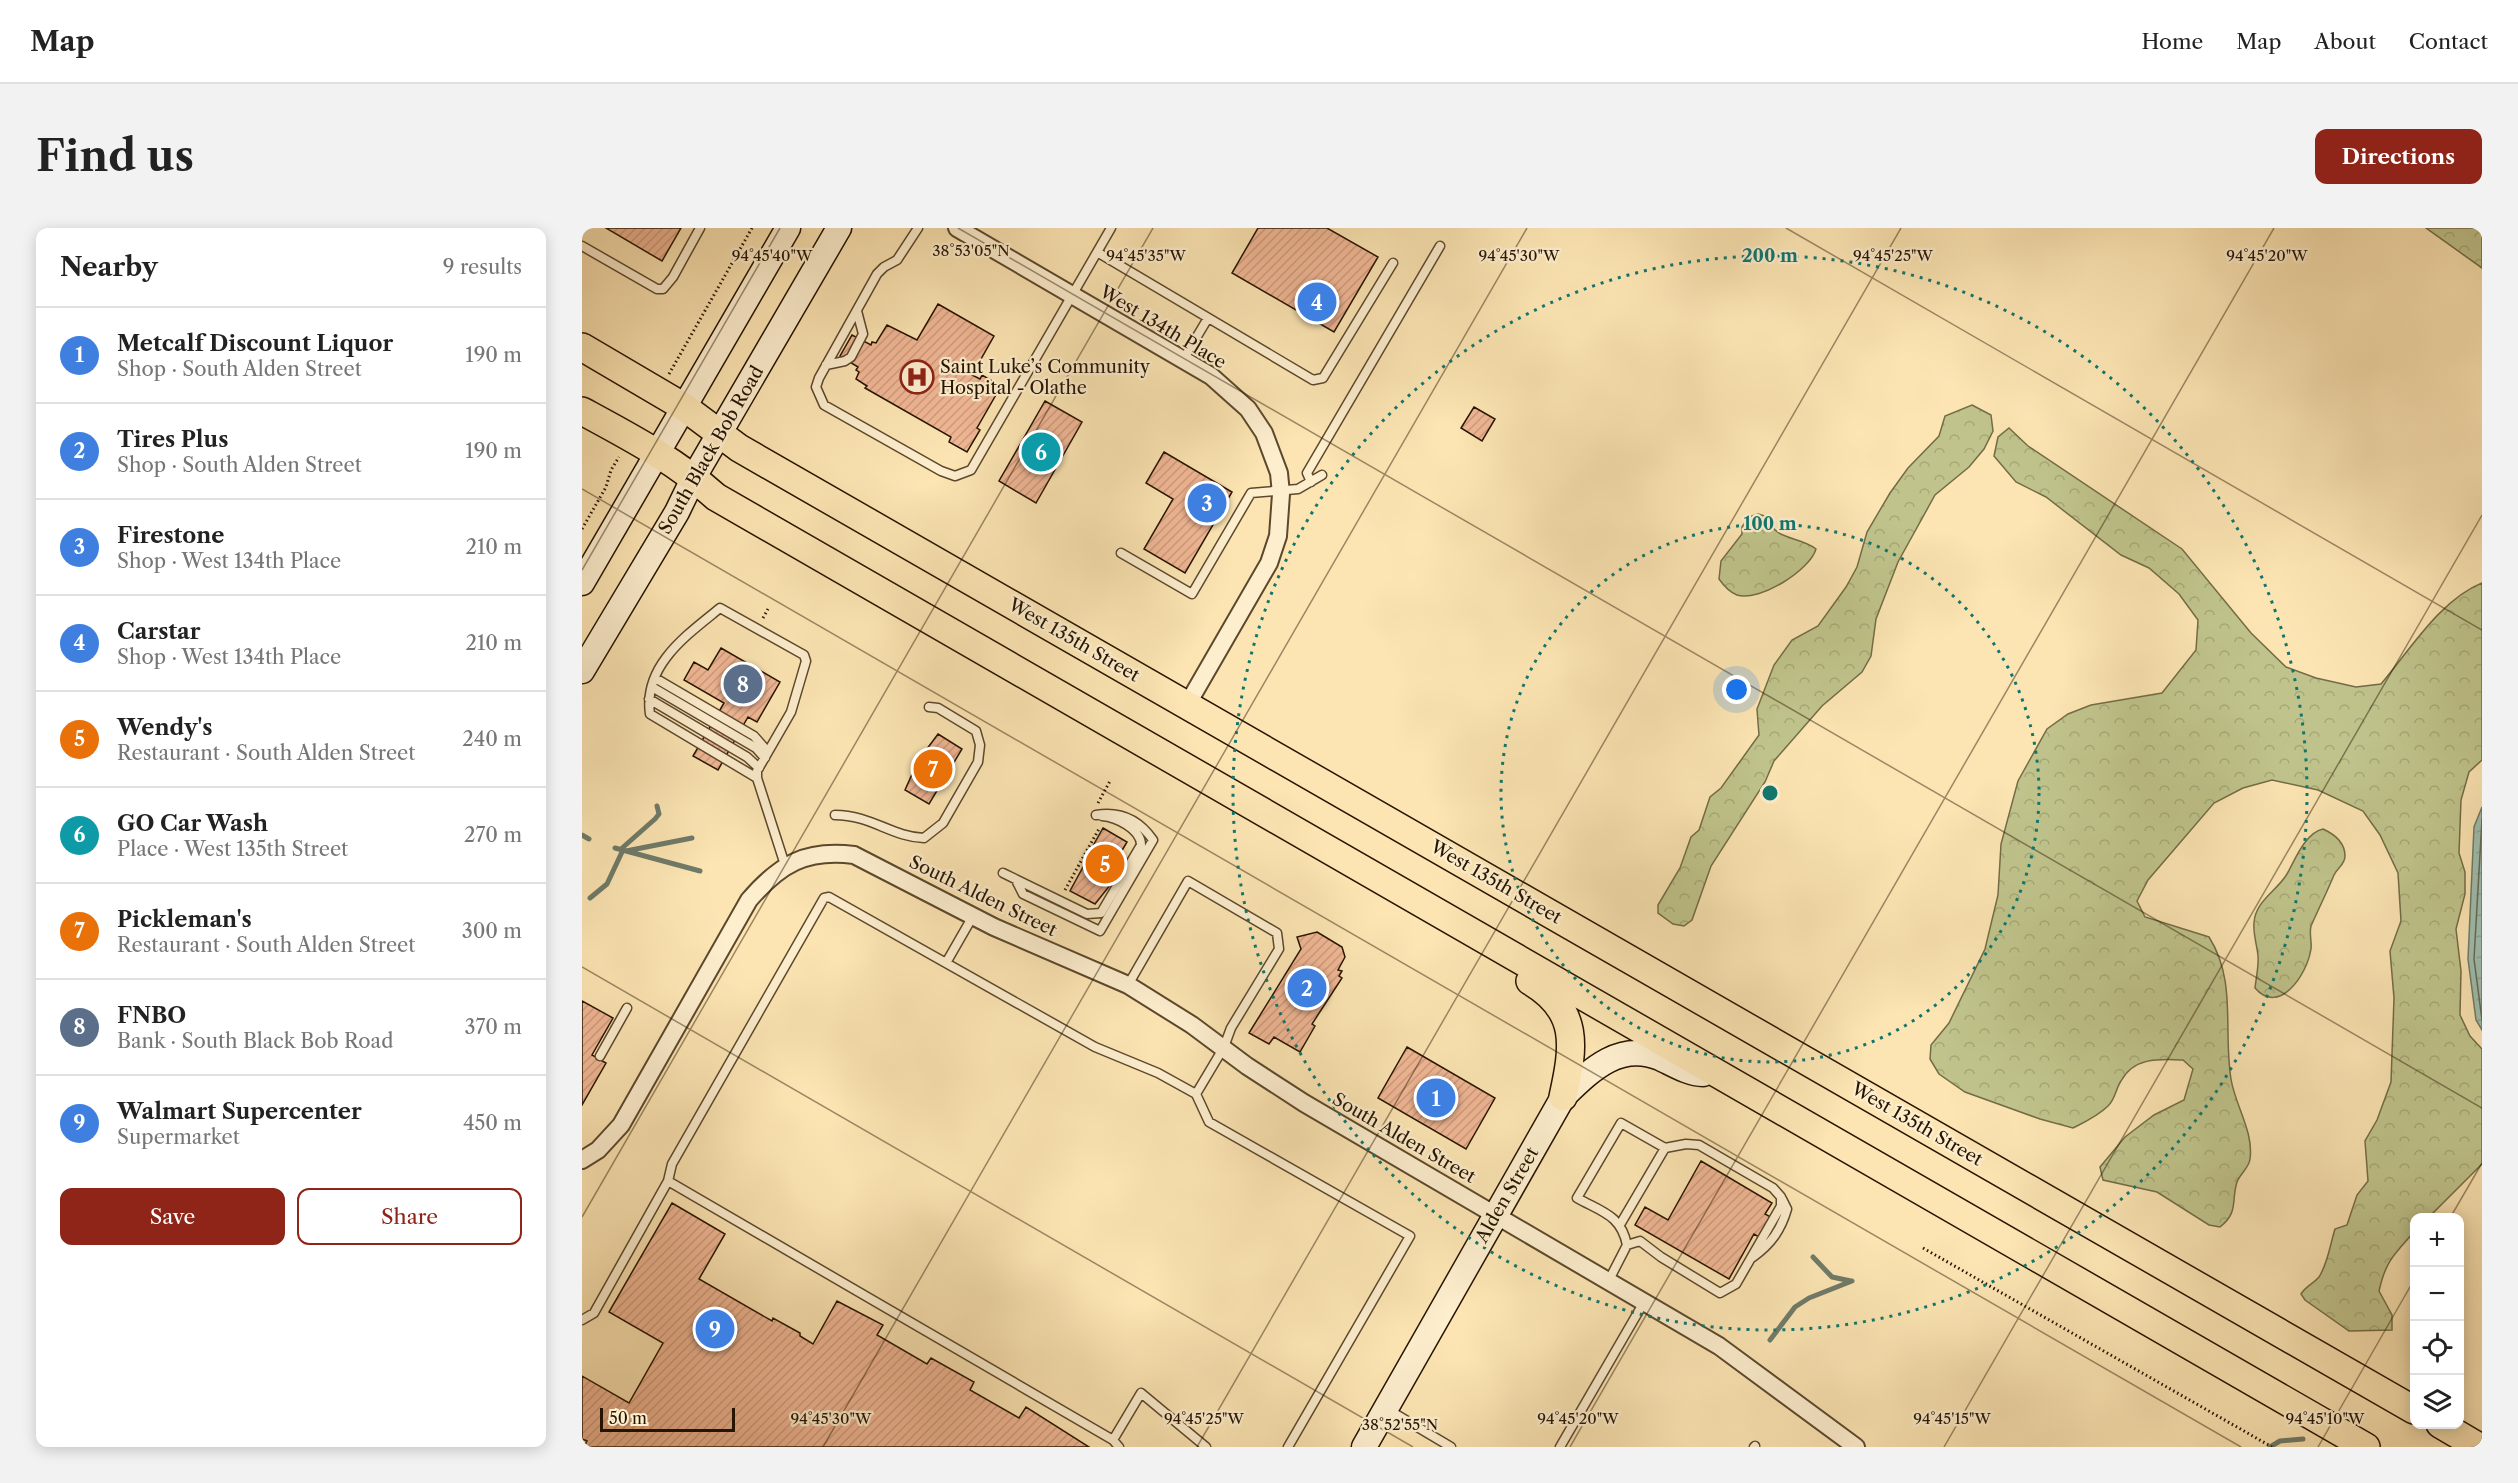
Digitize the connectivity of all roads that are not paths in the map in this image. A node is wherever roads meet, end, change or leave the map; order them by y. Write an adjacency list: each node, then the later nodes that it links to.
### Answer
1 (700, 228): 7 (lane)
2 (788, 228): 17 (main road)
3 (838, 228): 19 (main road, South Black Bob Road)
4 (918, 228): 12 (lane)
5 (957, 228): 11 (street, West 134th Place)
6 (1111, 228): 9 (lane)
7 (582, 246)
8 (1440, 246): 23 (lane)
9 (1097, 252): 11 (lane); 13 (lane)
10 (1393, 262): 13 (lane)
11 (1071, 294): 15 (street, West 134th Place); 16 (lane)
12 (857, 310): 16 (lane); 16 (lane)
13 (1208, 318): 15 (lane)
14 (582, 347): 17 (main road, West 135th Street)
15 (1183, 360): 24 (street, West 134th Place)
16 (825, 365)
17 (684, 407): 19 (main road, West 135th Street); 20 (main road)
18 (582, 411): 20 (main road)
19 (720, 432): 22 (main road, South Black Bob Road); 30 (main road, West 135th Street)
20 (658, 452): 22 (main road); 26 (main road)
21 (1322, 475): 23 (lane)
22 (694, 477): 27 (main road, South Black Bob Road); 36 (main road)
23 (1311, 482): 24 (lane)
24 (1281, 490): 25 (lane); 30 (street, West 134th Place)
25 (1121, 553)
26 (582, 583)
27 (582, 671)
28 (653, 683): 29 (lane); 32 (lane); 32 (lane)
29 (649, 699): 33 (lane); 34 (lane)
30 (1187, 705): 58 (main road, West 135th Street)
31 (929, 707): 35 (lane)
32 (767, 755): 33 (lane)
33 (759, 768): 34 (lane)
34 (757, 778): 37 (lane)
35 (835, 815)
36 (1279, 821): 46 (main road); 48 (main road)
37 (786, 865): 40 (street, South Alden Street); 50 (street, South Alden Street)
38 (1003, 873): 39 (lane)
39 (1016, 880): 39 (lane)
40 (973, 916): 41 (lane); 42 (street, South Alden Street)
41 (946, 963): 47 (lane); 51 (lane)
42 (1128, 985): 44 (street, South Alden Street); 44 (lane)
43 (627, 1008): 45 (lane)
44 (1224, 1047): 47 (lane); 52 (street, South Alden Street)
45 (600, 1056)
46 (1721, 1075): 48 (main road, Alden Street); 68 (main road)
47 (1196, 1094): 63 (lane)
48 (1563, 1097): 52 (main road, Alden Street)
49 (1665, 1148): 53 (lane); 53 (lane); 54 (lane)
50 (582, 1160)
51 (669, 1180): 57 (lane); 61 (lane)
52 (1496, 1214): 55 (street, South Alden Street); 59 (main road, Alden Street)
53 (1621, 1223): 54 (lane)
54 (1627, 1245): 55 (lane)
55 (1609, 1280): 56 (street, South Alden Street)
56 (1644, 1301): 66 (lane); 67 (street, South Alden Street)
57 (582, 1320)
58 (2410, 1407)
59 (1386, 1409): 64 (main road, Alden Street); 65 (lane)
60 (2447, 1429): 69 (main road)
61 (1116, 1443): 62 (lane)
62 (1206, 1447)
63 (1288, 1447)
64 (1364, 1447)
65 (1451, 1447)
66 (1560, 1447)
67 (1856, 1447)
68 (2366, 1447)
69 (2479, 1447)

